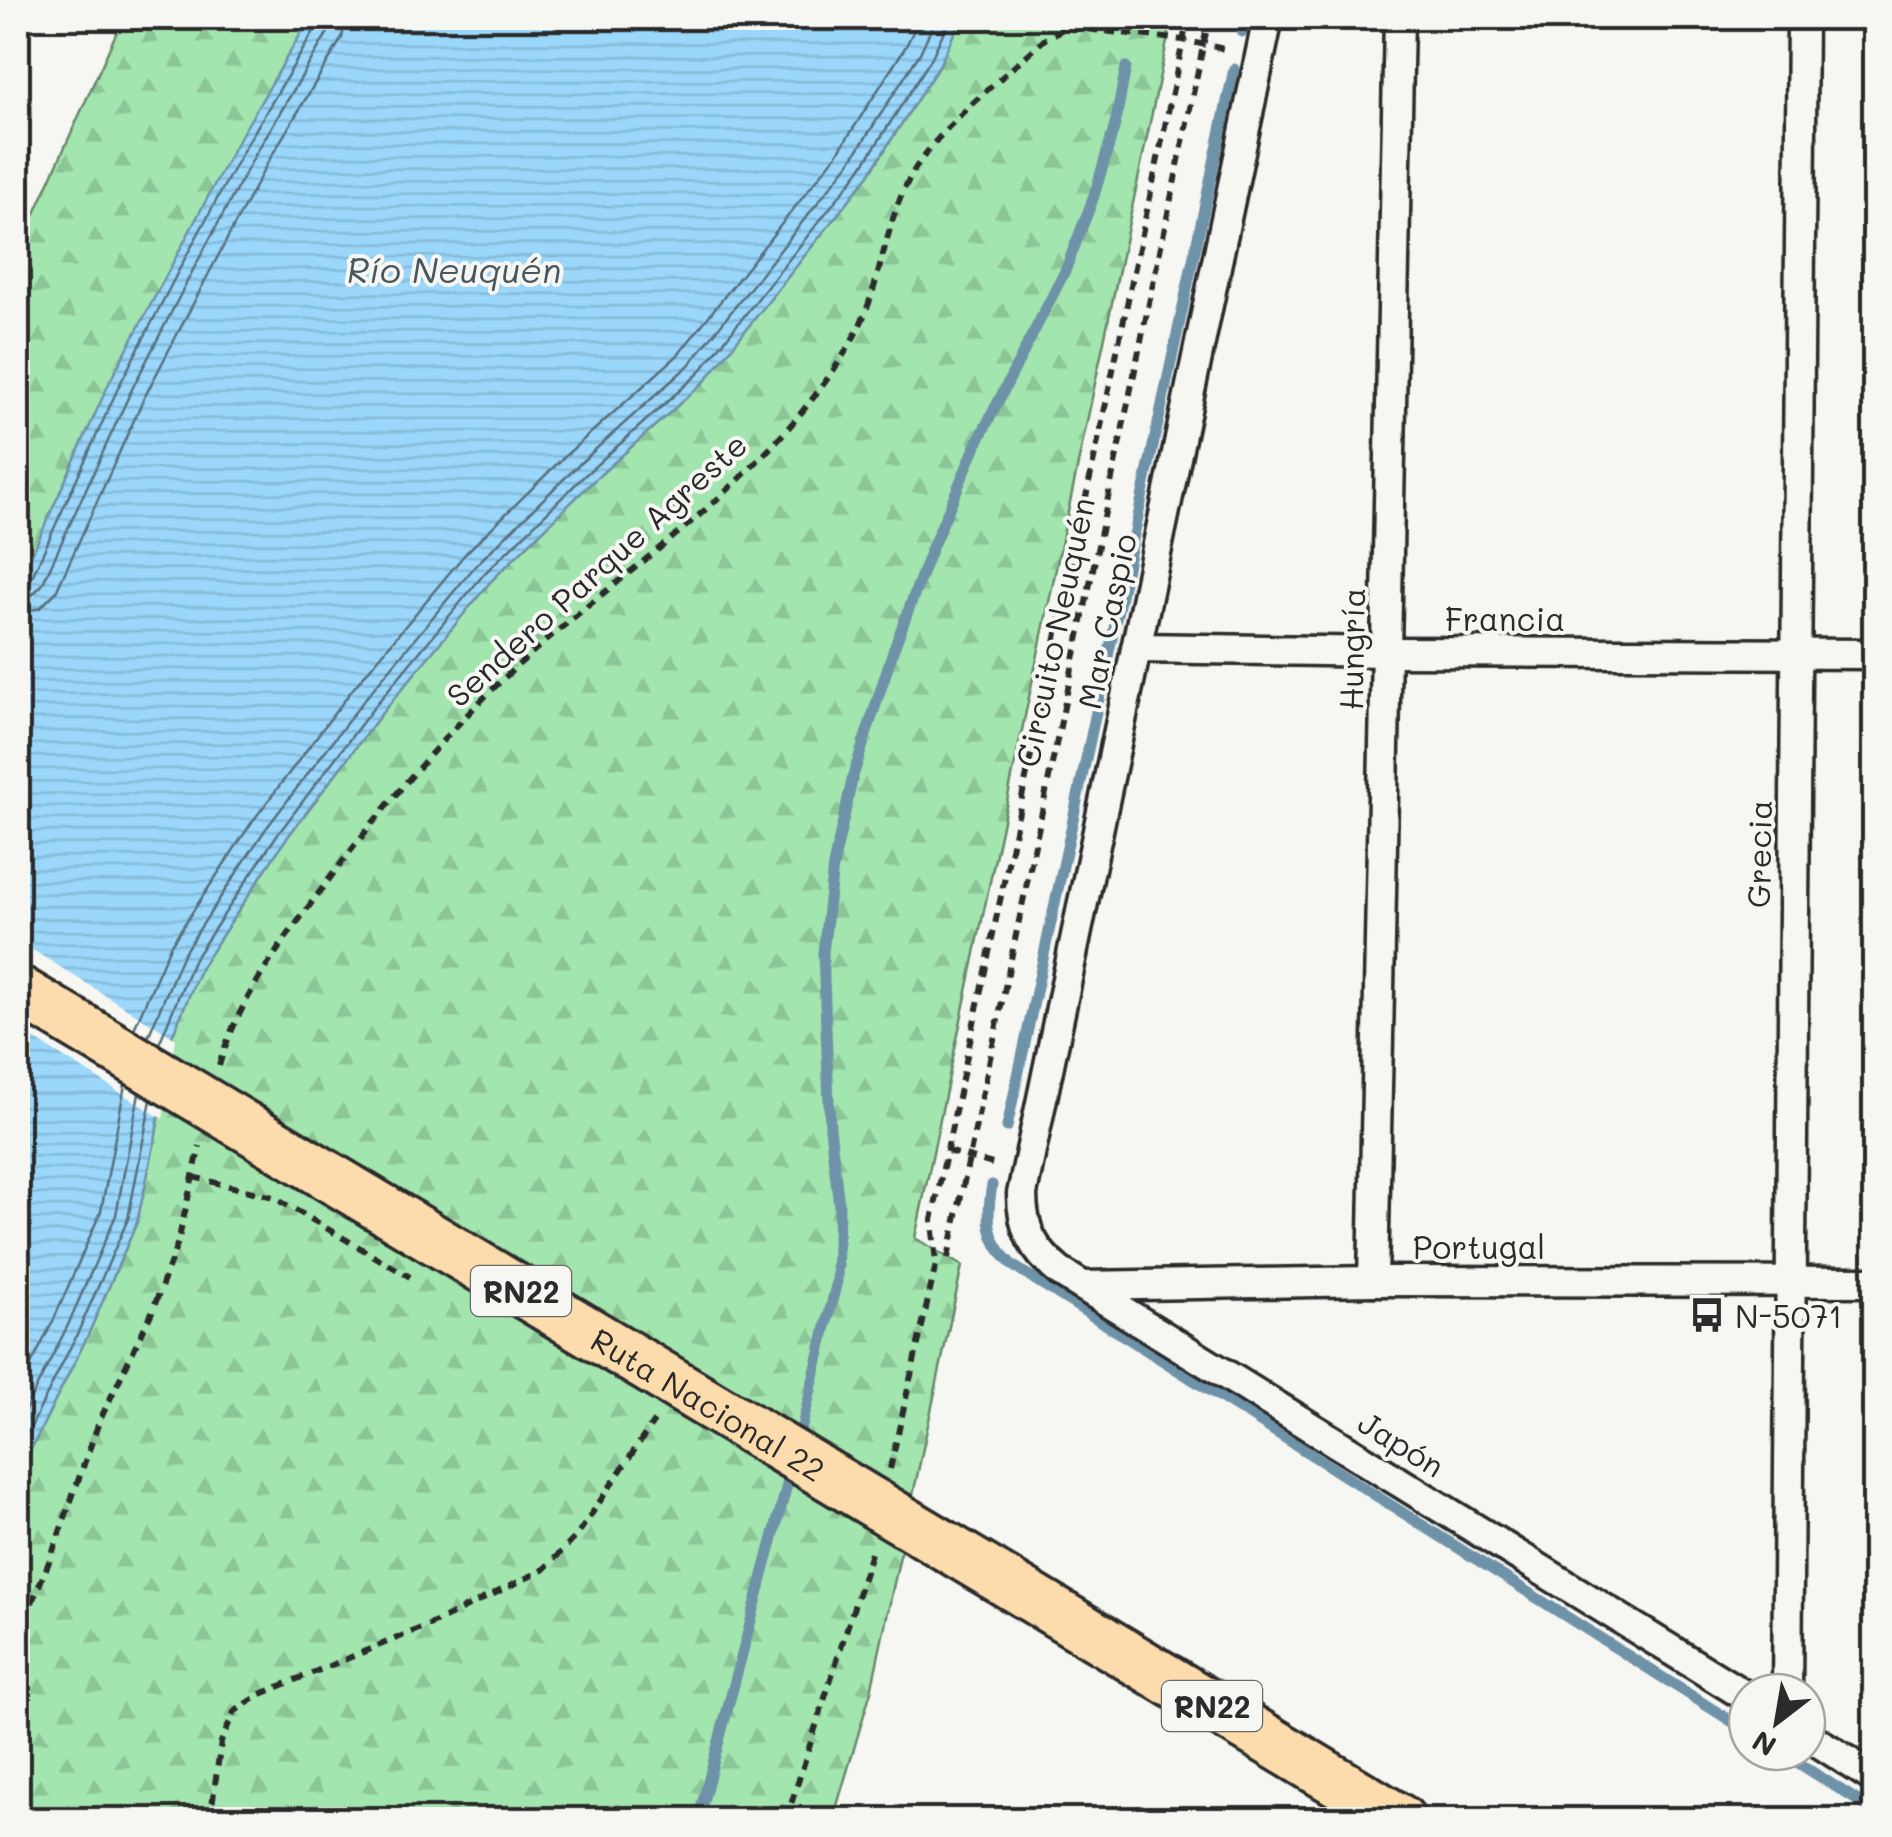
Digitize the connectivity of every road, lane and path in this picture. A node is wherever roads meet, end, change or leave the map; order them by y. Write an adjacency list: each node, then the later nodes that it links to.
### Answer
1 (1188, 18): 6 (path)
2 (1209, 18): 7 (path, Circuito Neuquén)
3 (1268, 18): 8 (street, Mar Caspio)
4 (1399, 18): 10 (street, Hungría)
5 (1802, 18): 11 (street, Grecia)
6 (1183, 40): 7 (path, Sendero Parque Agreste); 14 (path, Sendero Parque Agreste); 16 (path)
7 (1204, 44): 8 (path, Sendero Parque Agreste); 17 (path, Circuito Neuquén)
8 (1260, 56): 9 (street, Mar Caspio)
9 (1136, 648): 10 (street, Francia); 18 (street, Mar Caspio)
10 (1386, 652): 11 (street, Francia); 22 (street, Hungría)
11 (1795, 654): 12 (street, Francia); 23 (street, Grecia)
12 (1874, 654)
13 (18, 990): 33 (highway, Ruta Nacional 22 / RN22, bridge)
14 (216, 1078)
15 (204, 1129): 27 (path)
16 (948, 1151): 17 (path); 19 (path)
17 (969, 1158): 18 (path); 21 (path, Circuito Neuquén)
18 (1026, 1173): 20 (street, Mar Caspio)
19 (932, 1220)
20 (1029, 1238): 25 (street, Japón)
21 (948, 1258)
22 (1373, 1281): 23 (street, Portugal); 25 (street, Portugal)
23 (1789, 1282): 24 (street, Portugal); 28 (street, Grecia)
24 (1874, 1282)
25 (1082, 1286): 29 (street, Japón)
26 (654, 1421): 32 (path)
27 (18, 1636)
28 (1787, 1672)
29 (1727, 1685)
30 (1827, 1748): 31 (street)
31 (1874, 1778)
32 (210, 1820)
33 (1401, 1820)

